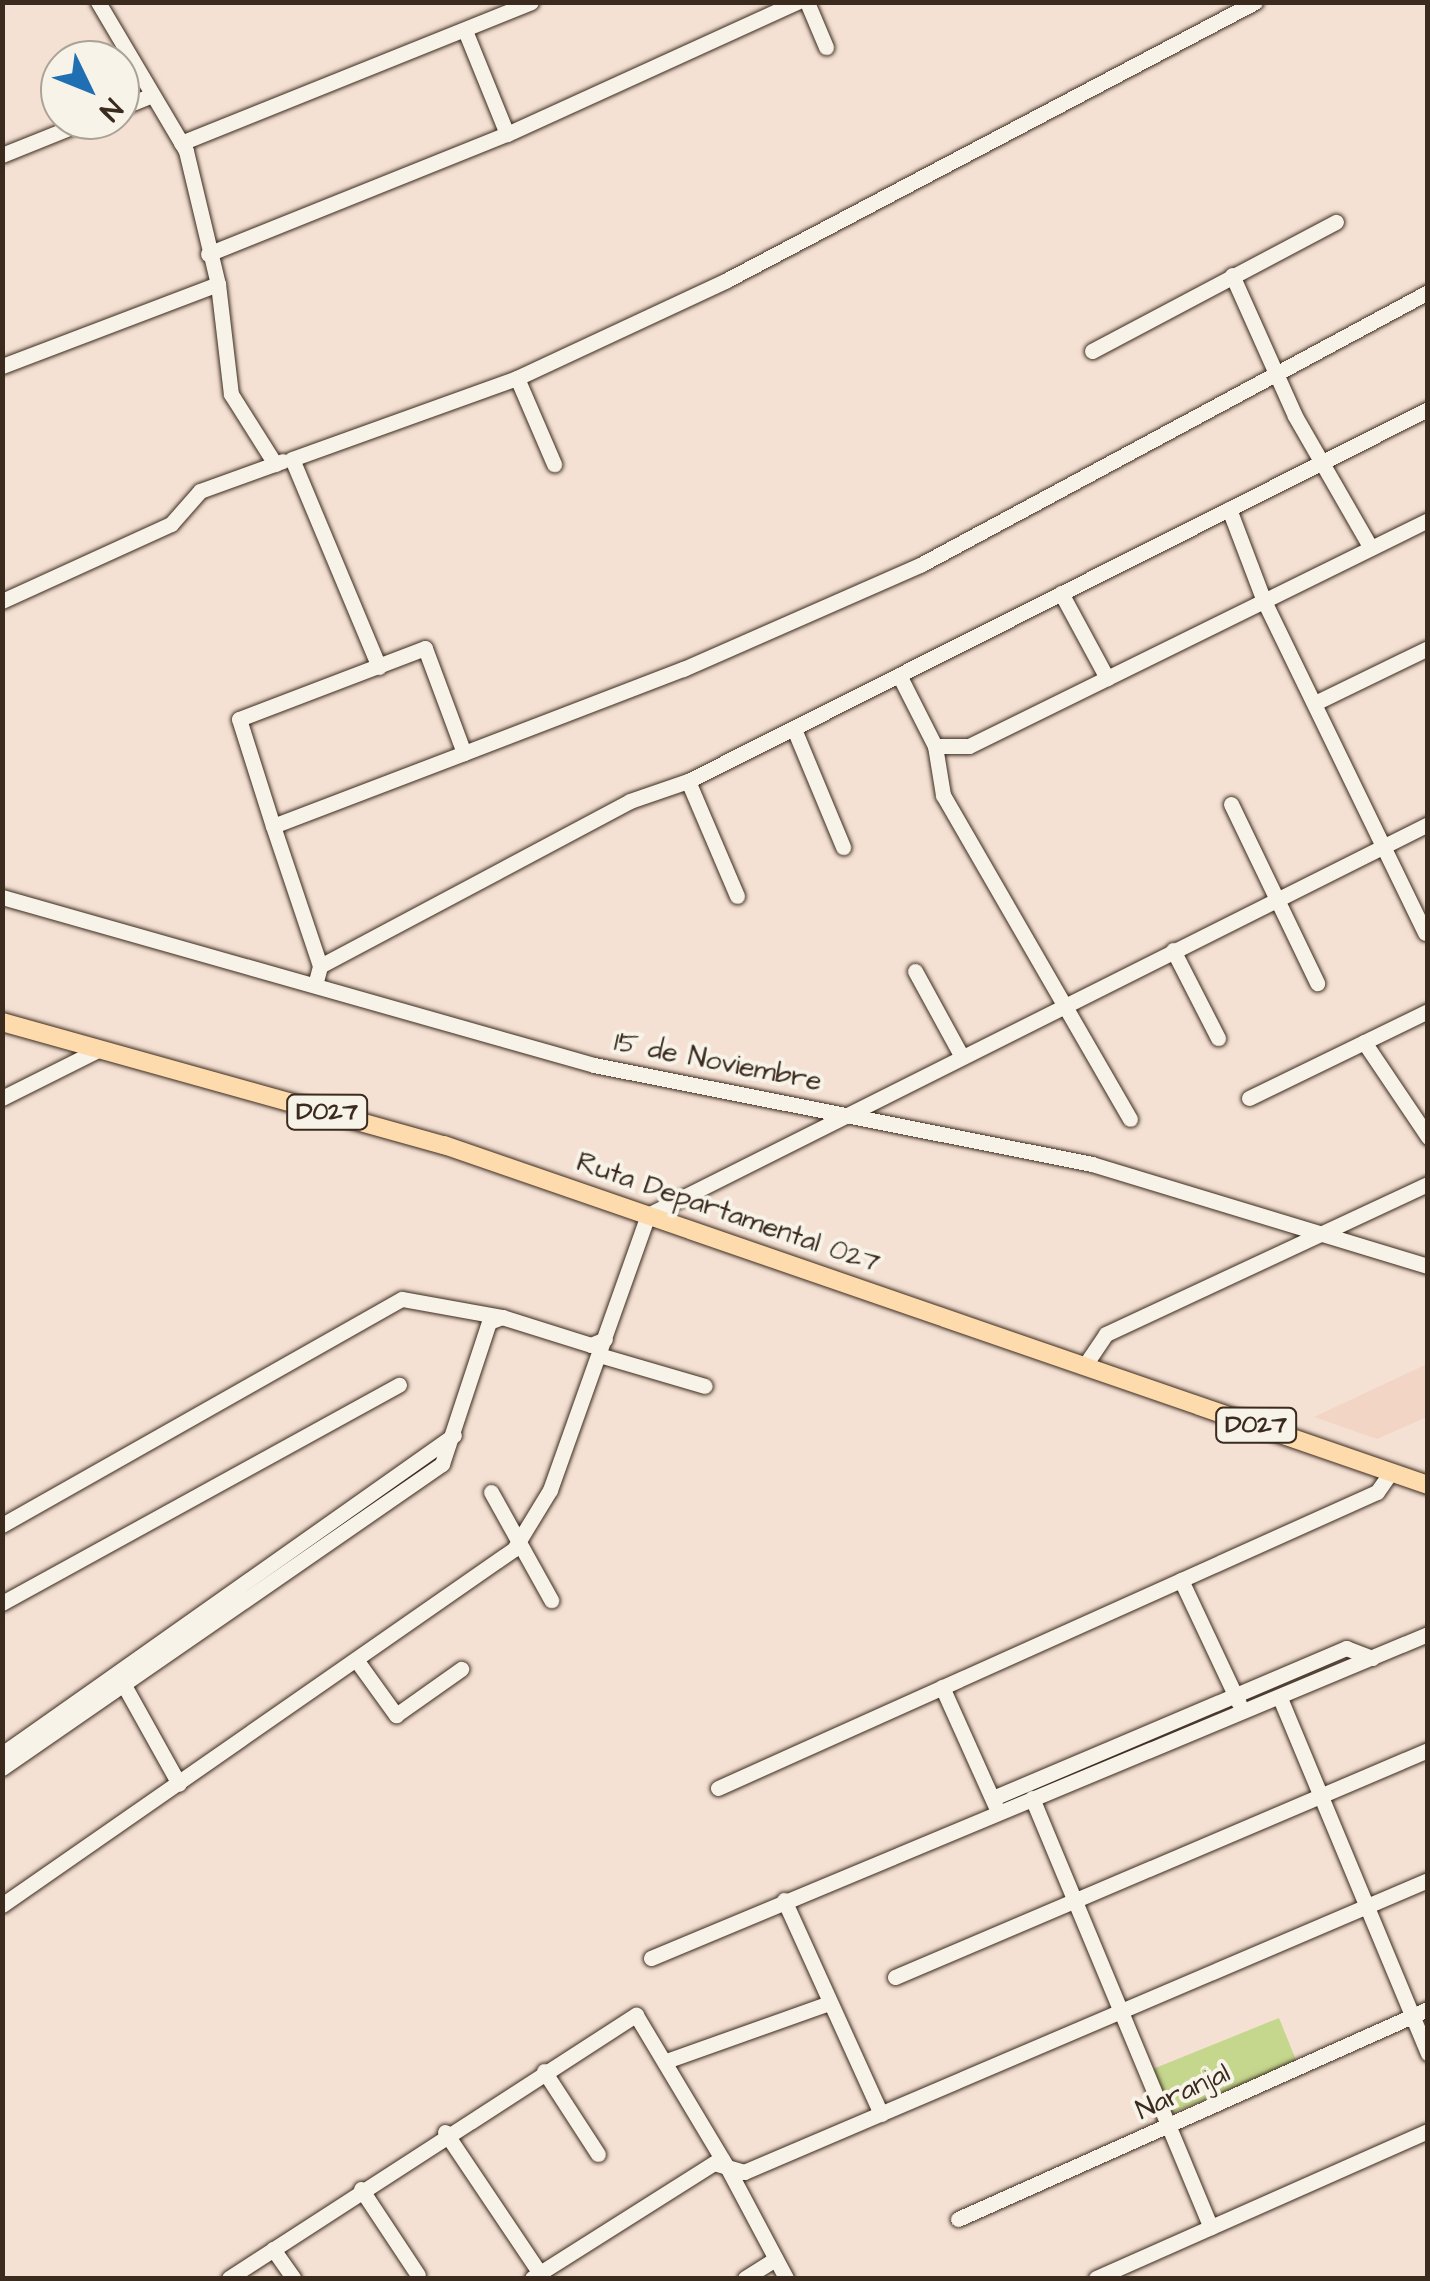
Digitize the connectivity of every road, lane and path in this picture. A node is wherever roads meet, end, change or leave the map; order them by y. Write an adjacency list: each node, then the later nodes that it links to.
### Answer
1 (98, 2): 8 (street)
2 (532, 2): 6 (street)
3 (797, 2): 10 (street)
4 (807, 2): 7 (street)
5 (1255, 2): 21 (street)
6 (466, 33): 10 (street); 12 (street)
7 (826, 47)
8 (150, 96): 9 (street); 12 (street)
9 (140, 100)
10 (507, 134): 15 (street)
11 (40, 140): 13 (street)
12 (182, 143): 15 (street)
13 (2, 155)
14 (1336, 222): 16 (street)
15 (208, 254): 17 (street)
16 (1232, 275): 19 (street); 22 (street)
17 (218, 284): 20 (street); 26 (street)
18 (1428, 292): 22 (street)
19 (1092, 351)
20 (2, 366)
21 (517, 378): 24 (street); 27 (street)
22 (1280, 379): 25 (street); 42 (street)
23 (1428, 409): 25 (street)
24 (292, 459): 26 (street); 35 (street)
25 (1325, 461): 28 (street); 30 (street)
26 (274, 464): 32 (street)
27 (554, 464)
28 (1229, 509): 31 (street); 33 (street)
29 (1428, 520): 30 (street)
30 (1371, 548): 33 (street)
31 (1061, 593): 37 (street); 38 (street)
32 (2, 600)
33 (1264, 601): 38 (street); 39 (street)
34 (1424, 650): 36 (street); 39 (street)
35 (379, 668): 42 (street); 46 (street)
36 (1428, 668)
37 (899, 675): 40 (street); 41 (street)
38 (1107, 678): 41 (street)
39 (1317, 702): 47 (street)
40 (794, 728): 43 (street); 48 (street)
41 (935, 746): 58 (street)
42 (464, 752): 46 (street)
43 (688, 781): 49 (street); 54 (street)
44 (1231, 804): 51 (street)
45 (1428, 824): 47 (street)
46 (273, 826): 54 (street)
47 (1385, 845): 51 (street); 52 (street)
48 (843, 847)
49 (737, 896)
50 (2, 897): 57 (street, 15 de Noviembre)
51 (1276, 899): 53 (street); 56 (street)
52 (1425, 933)
53 (1173, 950): 58 (street); 61 (street)
54 (320, 966): 57 (street)
55 (915, 971): 64 (street)
56 (1317, 983)
57 (315, 985): 67 (street, 15 de Noviembre)
58 (1068, 1002): 64 (street); 68 (street)
59 (1428, 1012): 62 (street)
60 (2, 1022): 63 (main road, Ruta Departamental 027 / D027)
61 (1218, 1038)
62 (1364, 1042): 66 (street); 69 (street)
63 (100, 1049): 65 (street); 71 (main road, Ruta Departamental 027 / D027)
64 (961, 1055): 67 (street)
65 (2, 1098)
66 (1250, 1098)
67 (845, 1111): 71 (street); 72 (street, 15 de Noviembre)
68 (1130, 1120)
69 (1428, 1137)
70 (1428, 1184): 72 (street)
71 (648, 1215): 75 (street); 76 (main road, Ruta Departamental 027 / D027)
72 (1320, 1234): 73 (street, 15 de Noviembre); 76 (street)
73 (1428, 1266)
74 (502, 1316): 75 (street); 82 (street); 91 (street)
75 (602, 1347): 78 (street); 83 (street)
76 (1086, 1365): 79 (main road, Ruta Departamental 027 / D027)
77 (399, 1386): 86 (street)
78 (705, 1386)
79 (1391, 1472): 80 (main road, Ruta Departamental 027 / D027); 84 (street)
80 (1428, 1485)
81 (490, 1492): 83 (street)
82 (2, 1526)
83 (518, 1544): 85 (street); 89 (street)
84 (1181, 1580): 92 (street); 93 (street)
85 (551, 1600)
86 (2, 1603)
87 (1428, 1634): 88 (street)
88 (1372, 1658): 93 (street); 94 (street)
89 (356, 1661): 90 (street); 99 (street)
90 (461, 1668)
91 (121, 1679): 97 (street); 98 (street); 99 (street)
92 (942, 1688): 100 (street); 103 (street)
93 (1236, 1696): 95 (street); 103 (street)
94 (1280, 1698): 95 (street); 101 (street)
95 (1244, 1712): 102 (street)
96 (1428, 1750): 101 (street)
97 (2, 1754)
98 (2, 1768)
99 (179, 1784): 108 (street)
100 (718, 1788)
101 (1322, 1795): 107 (street); 109 (street)
102 (1032, 1798): 103 (street); 107 (street)
103 (996, 1805): 106 (street)
104 (1428, 1880): 109 (street)
105 (2, 1884): 108 (street)
106 (784, 1900): 110 (street); 112 (street)
107 (1074, 1900): 111 (street); 114 (street)
108 (7, 1902)
109 (1366, 1906): 114 (street); 115 (street)
110 (651, 1958)
111 (895, 1977)
112 (828, 2003): 117 (street); 119 (street)
113 (1428, 2009): 115 (street, Naranjal)
114 (1120, 2012): 119 (street); 120 (street)
115 (1411, 2016): 116 (street); 120 (street, Naranjal)
116 (1428, 2053)
117 (669, 2060): 118 (street); 124 (street)
118 (544, 2071): 122 (street); 123 (street)
119 (881, 2114): 124 (street)
120 (1167, 2128): 126 (street, Naranjal); 127 (street)
121 (1428, 2131): 127 (street)
122 (445, 2132): 125 (street); 131 (street)
123 (598, 2154)
124 (728, 2167): 129 (street); 131 (street)
125 (361, 2189): 128 (street); 130 (street)
126 (958, 2218)
127 (1211, 2227): 136 (street)
128 (274, 2249): 132 (street); 133 (street)
129 (775, 2259): 134 (street); 135 (street)
130 (418, 2274)
131 (538, 2277)
132 (230, 2278)
133 (293, 2278)
134 (745, 2278)
135 (786, 2278)
136 (1096, 2278)

